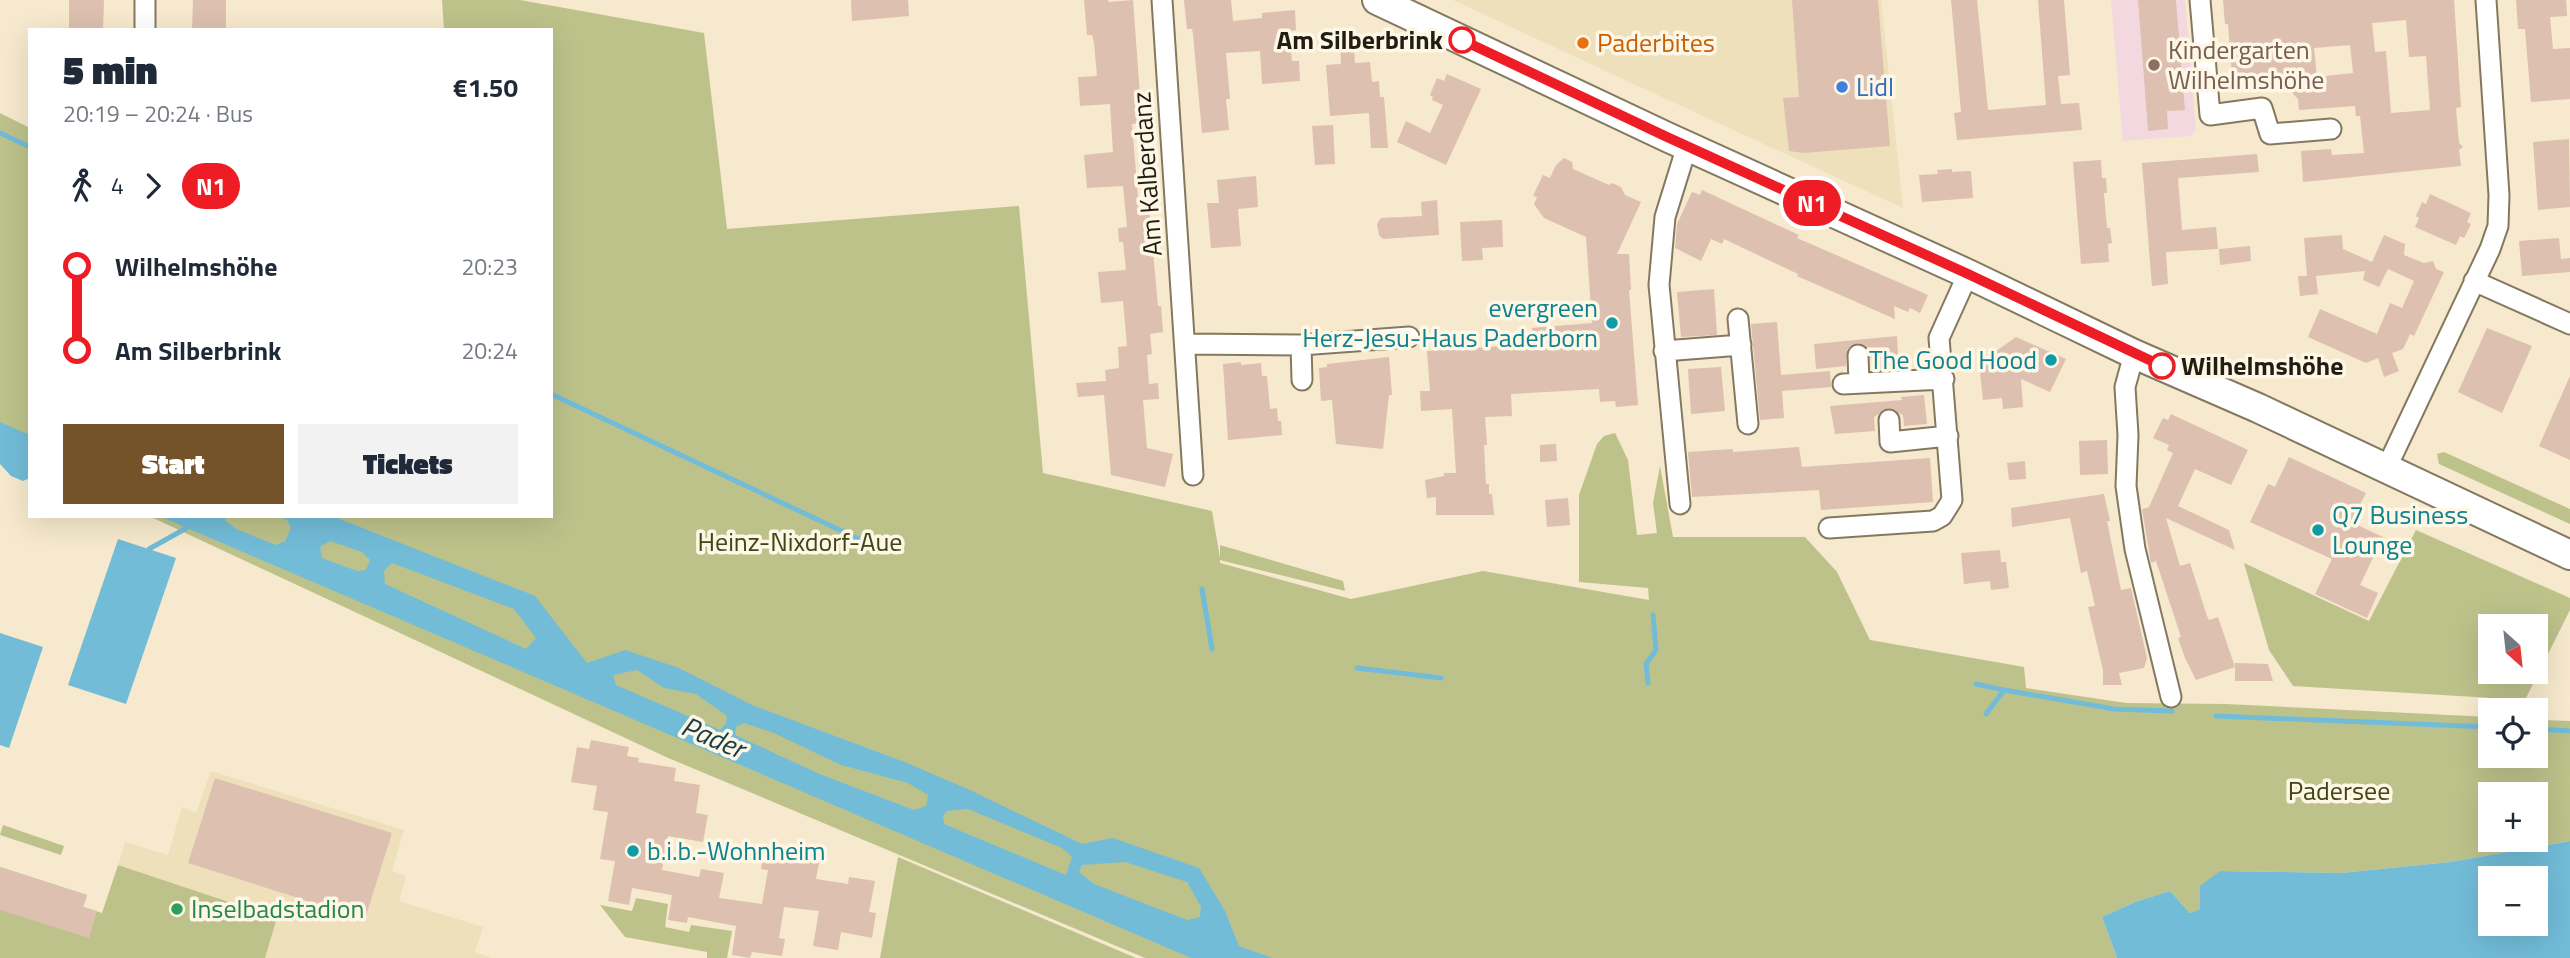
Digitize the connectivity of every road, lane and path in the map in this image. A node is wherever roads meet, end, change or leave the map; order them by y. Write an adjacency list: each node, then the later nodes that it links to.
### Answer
1 (145, 0): 6 (street)
2 (1162, 0): 14 (street, Am Kalberdanz)
3 (1377, 0): 8 (main road)
4 (2200, 0): 7 (street)
5 (2486, 0): 10 (street)
6 (145, 28)
7 (2330, 129)
8 (1687, 146): 9 (main road); 17 (street)
9 (1968, 274): 18 (main road); 20 (street)
10 (2474, 281): 12 (street); 25 (street)
11 (1738, 319): 16 (street)
12 (2570, 324)
13 (1409, 337): 15 (street)
14 (1185, 344): 15 (street); 26 (street, Am Kalberdanz)
15 (1301, 345): 21 (street)
16 (1741, 345): 17 (street); 23 (street)
17 (1664, 351): 27 (street)
18 (2134, 354): 25 (main road); 30 (street)
19 (1858, 355): 20 (street)
20 (1944, 379): 24 (street)
21 (1302, 380)
22 (1889, 420): 24 (street)
23 (1748, 424)
24 (1948, 436): 28 (street)
25 (2386, 468): 29 (main road)
26 (1193, 475)
27 (1680, 504)
28 (1829, 528)
29 (2570, 555)
30 (2171, 697)

